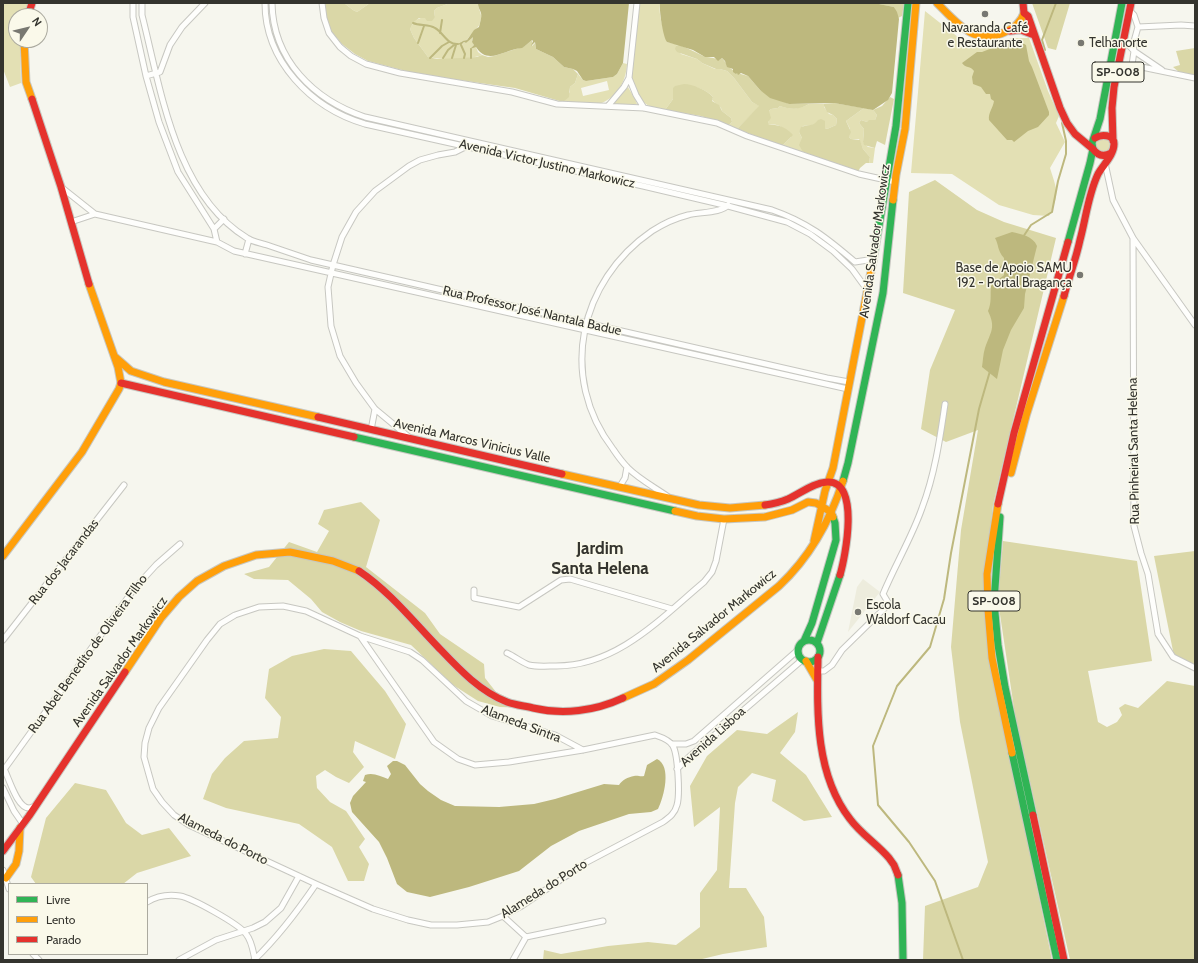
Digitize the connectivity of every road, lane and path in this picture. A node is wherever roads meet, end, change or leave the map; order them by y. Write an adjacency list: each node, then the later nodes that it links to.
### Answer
1 (133, 3): 26 (street)
2 (142, 3): 25 (street, Rua Professor José Nantala Badue)
3 (205, 3): 25 (street)
4 (265, 3): 35 (street, Avenida Victor Justino Markowicz)
5 (272, 3): 33 (street, Avenida Victor Justino Markowicz)
6 (322, 3): 29 (street)
7 (637, 3): 27 (street)
8 (908, 3): 39 (street, Avenida Salvador Markowicz)
9 (916, 3): 40 (street, Avenida Salvador Markowicz)
10 (936, 3): 17 (street)
11 (1023, 3): 14 (street)
12 (1122, 3): 32 (street, SP-008)
13 (1130, 6): 16 (street); 19 (street, SP-008)
14 (1024, 13): 17 (street); 18 (street)
15 (1195, 26): 16 (street)
16 (1138, 27): 21 (street)
17 (1006, 32): 18 (street)
18 (1034, 36): 31 (street)
19 (1123, 39): 21 (street); 23 (street, SP-008)
20 (24, 48): 41 (street)
21 (1134, 51): 22 (street); 24 (street)
22 (1132, 65): 23 (street); 24 (street)
23 (1118, 68): 34 (street, SP-008)
24 (1165, 71): 28 (street)
25 (157, 74): 26 (street); 45 (street, Rua Professor José Nantala Badue)
26 (146, 76): 47 (street)
27 (629, 78): 29 (street); 30 (street)
28 (1195, 78)
29 (608, 106): 30 (street)
30 (644, 108): 39 (street)
31 (1079, 137): 32 (street); 36 (street)
32 (1095, 138): 34 (street); 36 (street, SP-008)
33 (469, 140): 35 (street); 42 (street, Avenida Victor Justino Markowicz)
34 (1113, 141): 37 (street, SP-008)
35 (467, 146): 43 (street, Avenida Victor Justino Markowicz); 54 (street)
36 (1092, 149): 37 (street); 123 (street, SP-008)
37 (1111, 153): 38 (street, SP-008)
38 (1105, 163): 48 (street); 124 (street, SP-008)
39 (886, 179): 40 (street); 52 (street, Avenida Salvador Markowicz)
40 (895, 182): 67 (street, Avenida Salvador Markowicz)
41 (61, 187): 44 (street); 46 (street)
42 (730, 200): 43 (street); 53 (street, Avenida Victor Justino Markowicz)
43 (728, 206): 55 (street, Avenida Victor Justino Markowicz); 58 (street)
44 (95, 214): 46 (street); 50 (street, Rua Professor José Nantala Badue)
45 (224, 219): 47 (street); 49 (street, Rua Professor José Nantala Badue)
46 (71, 222): 61 (street)
47 (214, 229): 50 (street)
48 (1134, 238): 59 (street); 96 (street, Rua Pinheiral Santa Helena)
49 (249, 239): 51 (street); 54 (street, Rua Professor José Nantala Badue)
50 (218, 242): 51 (street, Rua Professor José Nantala Badue)
51 (245, 254): 56 (street, Rua Professor José Nantala Badue)
52 (874, 254): 53 (street); 57 (street, Avenida Salvador Markowicz)
53 (855, 262): 55 (street)
54 (333, 265): 56 (street); 58 (street, Rua Professor José Nantala Badue)
55 (852, 269): 57 (street, Avenida Victor Justino Markowicz)
56 (331, 274): 60 (street, Rua Professor José Nantala Badue); 65 (street)
57 (868, 291): 63 (street, Avenida Salvador Markowicz)
58 (586, 323): 60 (street); 63 (street, Rua Professor José Nantala Badue)
59 (1195, 325)
60 (584, 330): 63 (street, Rua Professor José Nantala Badue); 71 (street)
61 (115, 357): 62 (street); 68 (street, Avenida Marcos Vinicius Valle)
62 (121, 382): 81 (street, Avenida Marcos Vinicius Valle); 85 (street)
63 (849, 386): 66 (street, Avenida Salvador Markowicz)
64 (945, 404): 97 (street)
65 (375, 409): 68 (street); 69 (street)
66 (843, 418): 67 (street); 70 (street, Avenida Salvador Markowicz)
67 (856, 421): 76 (street, Avenida Salvador Markowicz)
68 (371, 430): 69 (street, Avenida Marcos Vinicius Valle)
69 (411, 439): 75 (street, Avenida Marcos Vinicius Valle)
70 (835, 458): 72 (street, Avenida Salvador Markowicz); 73 (street)
71 (627, 467): 75 (street); 77 (street)
72 (828, 482): 73 (street, Avenida Marcos Vinicius Valle); 76 (street); 79 (street, Avenida Salvador Markowicz)
73 (818, 484): 78 (street, Avenida Marcos Vinicius Valle)
74 (124, 485): 89 (street, Rua dos Jacarandas)
75 (620, 486): 77 (street, Avenida Marcos Vinicius Valle)
76 (841, 488): 80 (street, Avenida Salvador Markowicz); 91 (street)
77 (669, 497): 78 (street, Avenida Marcos Vinicius Valle)
78 (699, 505): 81 (street)
79 (822, 506): 80 (street); 82 (street, Avenida Marcos Vinicius Valle); 84 (street, Avenida Salvador Markowicz)
80 (831, 512): 84 (street, Avenida Salvador Markowicz); 90 (street)
81 (697, 516): 82 (street, Avenida Marcos Vinicius Valle)
82 (724, 518): 87 (street)
83 (180, 544): 104 (street, Rua Abel Benedito de Oliveira Filho)
84 (813, 545): 106 (street, Avenida Salvador Markowicz)
85 (3, 556)
86 (474, 590): 87 (street)
87 (672, 608): 93 (street)
88 (360, 636): 102 (street, Alameda Sintra); 102 (street); 110 (street, Alameda do Porto)
89 (3, 640)
90 (804, 641): 91 (street); 92 (street)
91 (817, 643): 94 (street)
92 (798, 650): 95 (street); 99 (street, Avenida Lisboa)
93 (507, 653)
94 (818, 657): 95 (street); 97 (street)
95 (806, 662): 97 (street); 98 (street); 100 (street, Avenida Lisboa)
96 (1195, 668)
97 (818, 670): 98 (street)
98 (818, 680): 122 (street)
99 (743, 697): 100 (street, Avenida Lisboa); 101 (street, Avenida Lisboa)
100 (749, 705): 103 (street, Avenida Lisboa)
101 (673, 744): 102 (street); 103 (street, Alameda do Porto)
102 (584, 750)
103 (677, 768): 115 (street, Alameda do Porto)
104 (4, 770): 106 (street)
105 (3, 788): 107 (street)
106 (35, 806): 107 (street, Avenida Salvador Markowicz)
107 (21, 826): 108 (street, Avenida Salvador Markowicz); 111 (street)
108 (3, 851)
109 (3, 870): 111 (street)
110 (299, 876): 112 (street, Alameda do Porto); 117 (street)
111 (6, 878): 113 (street)
112 (316, 884): 115 (street, Alameda do Porto); 120 (street)
113 (8, 885)
114 (148, 901): 117 (street)
115 (504, 916): 118 (street)
116 (603, 921): 118 (street)
117 (243, 931): 119 (street); 120 (street)
118 (526, 937): 121 (street)
119 (179, 960)
120 (255, 960)
121 (513, 960)
122 (903, 960)
123 (1056, 960)
124 (1064, 960)

